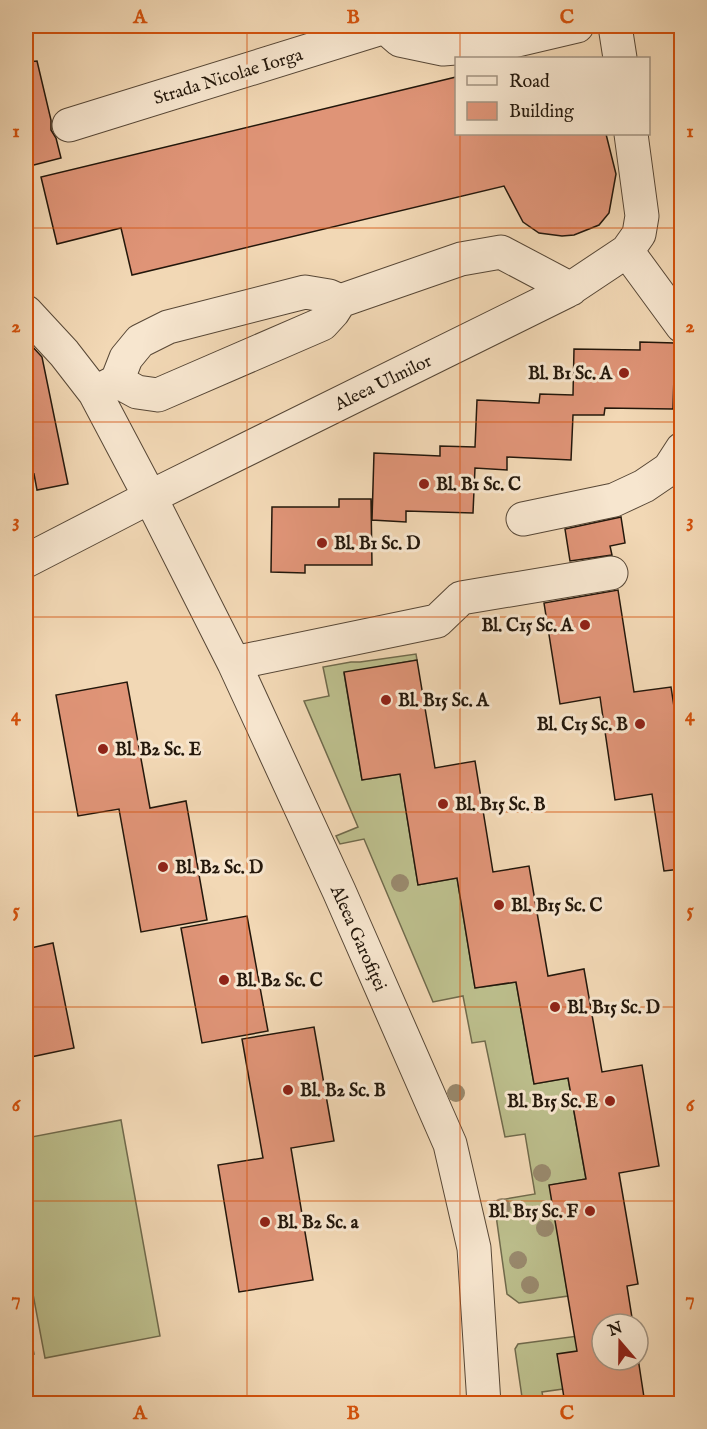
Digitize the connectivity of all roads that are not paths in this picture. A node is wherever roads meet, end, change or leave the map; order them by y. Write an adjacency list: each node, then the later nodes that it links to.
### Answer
1 (385, 26): 2 (street); 5 (street, Strada Nicolae Iorga)
2 (577, 26)
3 (615, 26): 4 (street)
4 (620, 57)
5 (69, 125)
6 (631, 135): 7 (street, Aleea Ulmilor)
7 (627, 251): 8 (street, Aleea Ulmilor); 11 (street)
8 (571, 289): 9 (street); 14 (street, Aleea Ulmilor)
9 (340, 301): 12 (street); 12 (street)
10 (26, 312): 12 (street, Aleea Garofiței)
11 (681, 326)
12 (106, 387): 14 (street, Aleea Garofiței)
13 (681, 449): 15 (street)
14 (150, 497): 16 (street, Aleea Ulmilor); 18 (street, Aleea Garofiței)
15 (523, 519)
16 (26, 561)
17 (611, 573): 18 (street)
18 (234, 663): 19 (street, Aleea Garofiței)
19 (484, 1404)

